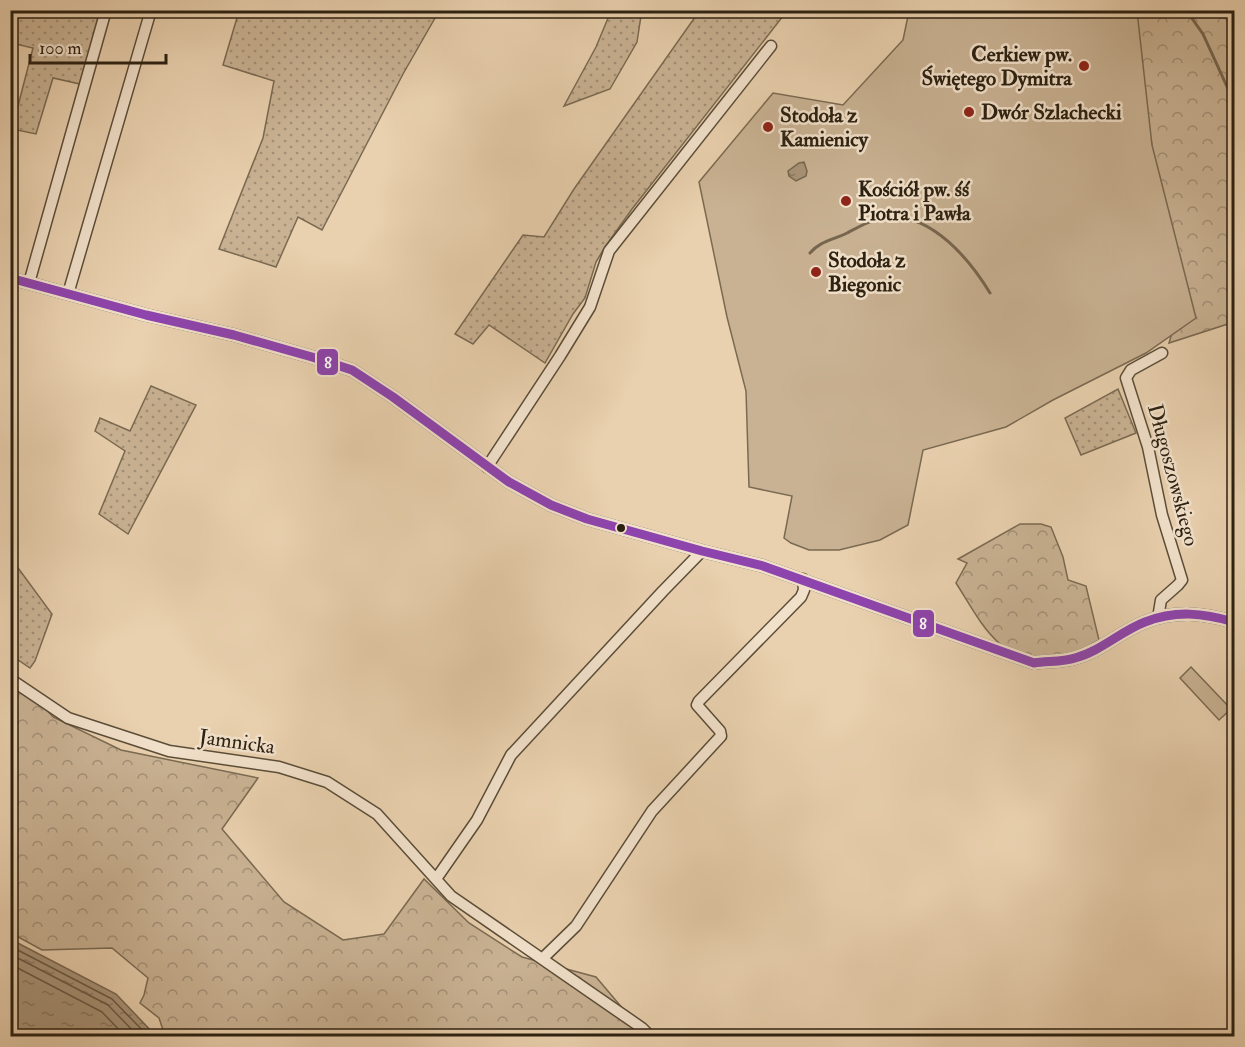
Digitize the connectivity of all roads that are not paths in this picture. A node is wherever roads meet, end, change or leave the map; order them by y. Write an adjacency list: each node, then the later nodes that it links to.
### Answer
1 (106, 10): 5 (street)
2 (151, 10): 6 (street)
3 (771, 46): 8 (street)
4 (10, 278): 5 (street)
5 (29, 283): 6 (street)
6 (68, 294): 8 (street)
7 (1162, 353): 11 (street, Długoszowskiego)
8 (487, 467): 9 (street)
9 (702, 551): 10 (street); 14 (street)
10 (803, 579): 11 (street); 15 (street)
11 (1158, 618): 12 (street)
12 (1234, 622)
13 (10, 679): 14 (street, Jamnicka)
14 (436, 879): 15 (street, Jamnicka)
15 (542, 959): 16 (street, Jamnicka)
16 (650, 1036)

